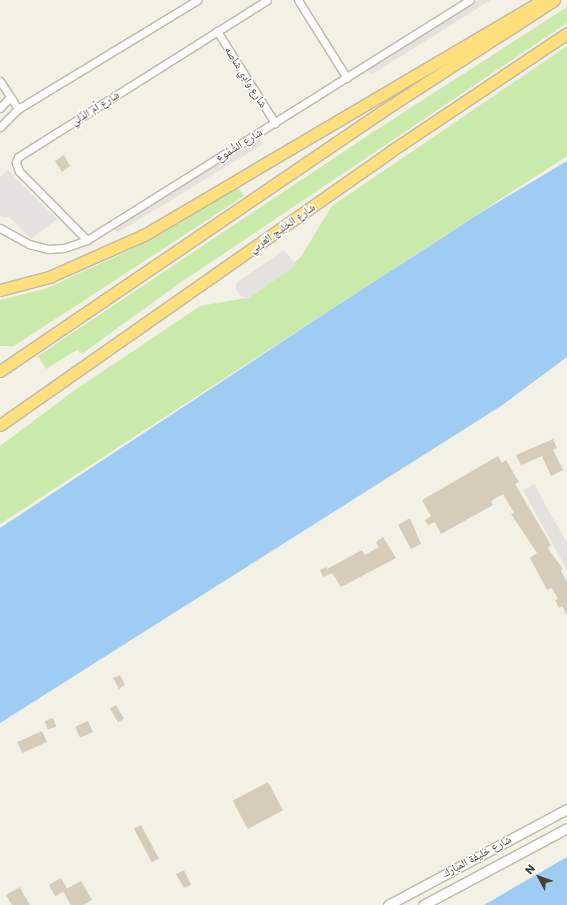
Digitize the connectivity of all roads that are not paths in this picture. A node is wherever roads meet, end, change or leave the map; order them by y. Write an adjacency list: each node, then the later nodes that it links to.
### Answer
1 (197, 0): 13 (street)
2 (267, 0): 7 (street, شارع أم الدِّلِي)
3 (298, 0): 9 (street)
4 (470, 0): 9 (street, شارع الشُّمُوع)
5 (543, 0): 18 (highway)
6 (554, 0): 19 (highway)
7 (217, 31): 14 (street, شارع وادِي شاصه); 17 (street, شارع أم الدِّلِي)
8 (567, 33): 20 (highway, شارع الخَلِيج العَربِي)
9 (347, 78): 14 (street, شارع الشُّمُوع)
10 (0, 81): 11 (street)
11 (10, 97): 12 (street); 13 (street)
12 (0, 108)
13 (18, 109): 15 (street)
14 (275, 123): 17 (street, شارع الشُّمُوع)
15 (0, 127)
16 (0, 228): 17 (street, شارع الشُّمُوع)
17 (87, 240)
18 (0, 290)
19 (0, 371)
20 (1, 424)
21 (567, 809): 23 (street, شارع خليفة المبارك)
22 (567, 828): 24 (street, شارع خليفة المبارك)
23 (444, 874): 24 (street); 25 (street, شارع خليفة المبارك)
24 (451, 889): 26 (street, شارع خليفة المبارك)
25 (388, 905)
26 (423, 905)

